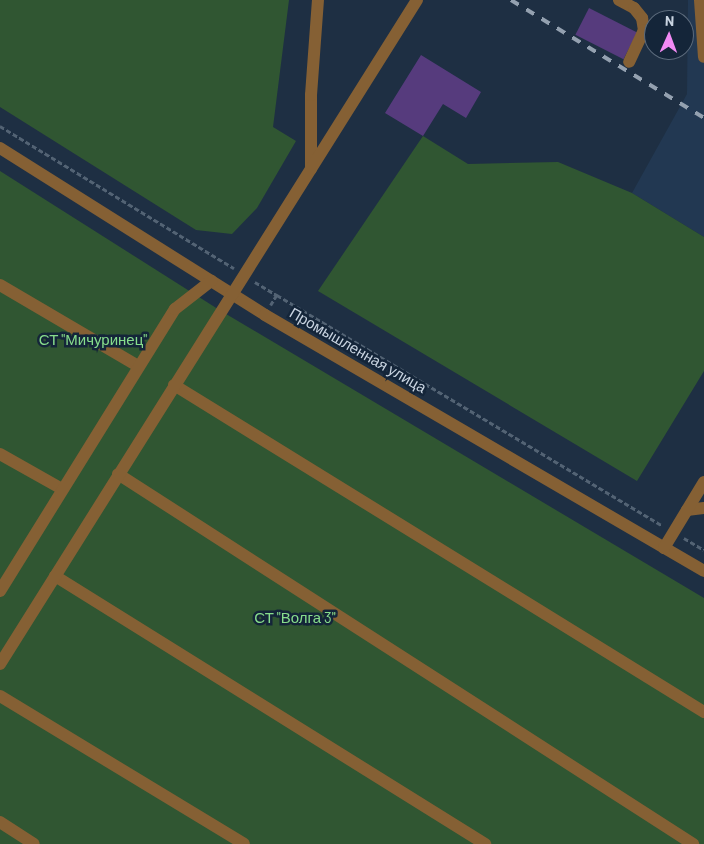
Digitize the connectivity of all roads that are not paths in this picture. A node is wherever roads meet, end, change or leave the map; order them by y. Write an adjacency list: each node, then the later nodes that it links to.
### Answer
1 (318, 0): 8 (street)
2 (417, 0): 8 (street)
3 (619, 0): 6 (street)
4 (700, 0): 5 (street)
5 (704, 58)
6 (629, 62)
7 (0, 148): 9 (street, Промышленная улица)
8 (311, 169): 11 (street)
9 (210, 282): 11 (street, Промышленная улица); 12 (street)
10 (0, 285): 12 (street)
11 (231, 294): 13 (street); 20 (street, Промышленная улица)
12 (138, 366): 17 (street)
13 (174, 385): 15 (street); 26 (street)
14 (0, 454): 17 (street)
15 (118, 474): 22 (street); 31 (street)
16 (704, 482): 19 (street)
17 (62, 489): 23 (street)
18 (704, 508): 19 (street)
19 (687, 510): 20 (street)
20 (664, 548): 21 (street, Промышленная улица)
21 (704, 571)
22 (55, 576): 24 (street); 30 (street)
23 (0, 591)
24 (0, 664)
25 (0, 696): 29 (street)
26 (704, 712)
27 (0, 822): 28 (street)
28 (34, 844)
29 (244, 844)
30 (485, 844)
31 (693, 844)

